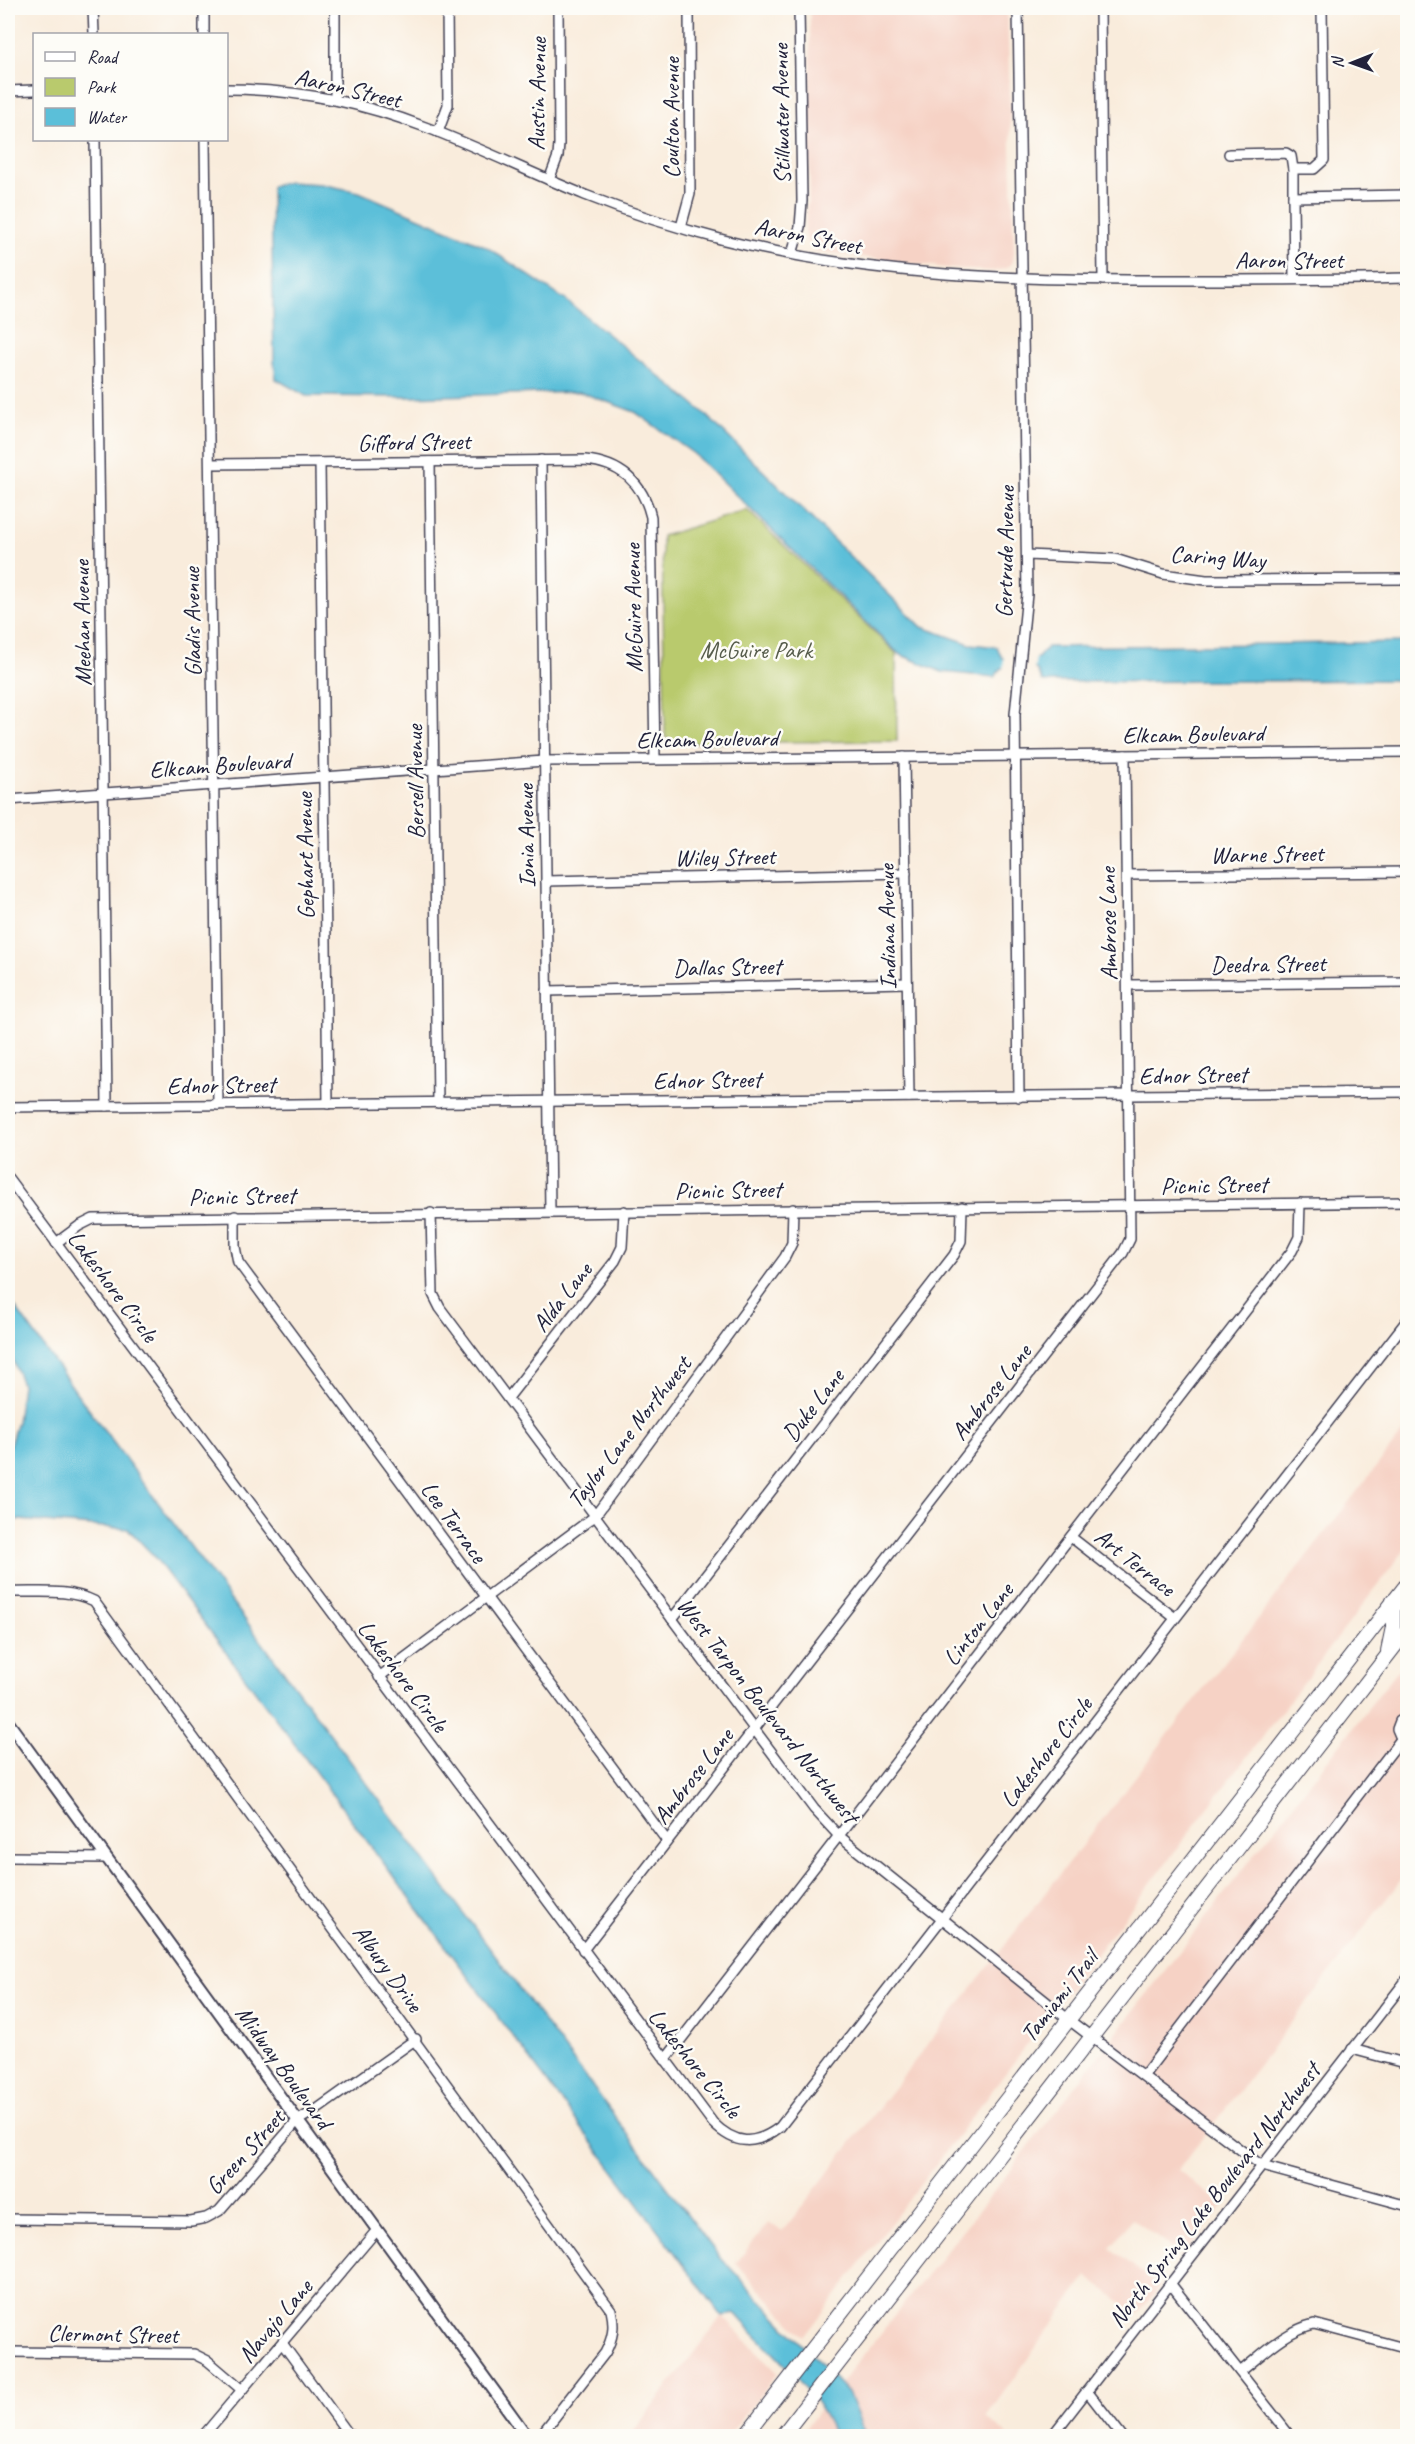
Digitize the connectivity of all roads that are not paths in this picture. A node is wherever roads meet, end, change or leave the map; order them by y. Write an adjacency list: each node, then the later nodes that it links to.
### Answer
1 (93, 8): 11 (street)
2 (204, 8): 12 (street)
3 (335, 8): 16 (street)
4 (447, 8): 17 (street)
5 (558, 8): 22 (street, Austin Avenue)
6 (689, 8): 25 (street, Coulton Avenue)
7 (799, 8): 26 (street, Stillwater Avenue)
8 (1018, 8): 29 (street, Gertrude Avenue)
9 (1100, 8): 30 (street)
10 (1322, 8): 21 (street)
11 (94, 33)
12 (204, 33)
13 (228, 89): 16 (street, Aaron Street)
14 (33, 90): 15 (street)
15 (8, 91)
16 (335, 100): 17 (street, Aaron Street)
17 (438, 132): 22 (street, Aaron Street)
18 (95, 141): 47 (street, Meehan Avenue)
19 (206, 141): 34 (street, Gladis Avenue)
20 (1229, 154): 21 (street)
21 (1293, 169): 24 (street)
22 (549, 180): 25 (street, Aaron Street)
23 (1407, 195): 24 (street)
24 (1293, 197): 28 (street)
25 (681, 227): 26 (street, Aaron Street)
26 (792, 254): 29 (street, Aaron Street)
27 (1407, 278): 28 (street, Aaron Street)
28 (1294, 279): 30 (street, Aaron Street)
29 (1022, 280): 30 (street, Aaron Street); 36 (street, Gertrude Avenue)
30 (1103, 280)
31 (541, 460): 32 (street, Gifford Street); 35 (street, Gifford Street); 43 (street, Ionia Avenue)
32 (430, 462): 33 (street, Gifford Street); 44 (street, Bersell Avenue)
33 (320, 463): 34 (street, Gifford Street); 45 (street, Gephart Avenue)
34 (210, 464): 46 (street, Gladis Avenue)
35 (617, 468): 42 (street, McGuire Avenue)
36 (1027, 555): 37 (street, Caring Way); 40 (street, Gertrude Avenue)
37 (1407, 579)
38 (1407, 752): 39 (street, Elkcam Boulevard)
39 (1125, 754): 40 (street, Elkcam Boulevard); 51 (street, Ambrose Lane)
40 (1015, 756): 41 (street, Elkcam Boulevard); 60 (street, Gertrude Avenue)
41 (904, 757): 42 (street, Elkcam Boulevard); 50 (street, Indiana Avenue)
42 (655, 759): 43 (street, Elkcam Boulevard)
43 (544, 760): 44 (street, Elkcam Boulevard); 52 (street, Ionia Avenue)
44 (434, 769): 45 (street, Elkcam Boulevard); 62 (street, Bersell Avenue)
45 (324, 777): 46 (street, Elkcam Boulevard); 63 (street, Gephart Avenue)
46 (214, 785): 47 (street, Elkcam Boulevard); 64 (street, Gladis Avenue)
47 (103, 793): 48 (street, Elkcam Boulevard); 65 (street, Meehan Avenue)
48 (8, 800)
49 (1407, 872): 51 (street, Warne Street)
50 (906, 873): 52 (street, Wiley Street); 54 (street, Indiana Avenue)
51 (1127, 875): 55 (street, Ambrose Lane)
52 (546, 881): 56 (street, Ionia Avenue)
53 (1407, 982): 55 (street, Deedra Street)
54 (907, 983): 56 (street, Dallas Street); 59 (street, Indiana Avenue)
55 (1128, 985): 58 (street, Ambrose Lane)
56 (547, 991): 61 (street, Ionia Avenue)
57 (1407, 1092): 58 (street, Ednor Street)
58 (1130, 1096): 60 (street, Ednor Street); 70 (street, Ambrose Lane)
59 (909, 1097): 60 (street, Ednor Street); 61 (street, Ednor Street)
60 (1019, 1097)
61 (549, 1101): 62 (street, Ednor Street); 74 (street, Ionia Avenue)
62 (438, 1103): 63 (street, Ednor Street)
63 (328, 1104): 64 (street, Ednor Street)
64 (218, 1105): 65 (street, Ednor Street)
65 (107, 1106): 66 (street, Ednor Street)
66 (8, 1107)
67 (8, 1178): 77 (street, Lakeshore Circle)
68 (1407, 1202): 69 (street, Picnic Street)
69 (1300, 1203): 70 (street, Picnic Street); 81 (street, Linton Lane)
70 (1131, 1205): 71 (street, Picnic Street); 93 (street, Ambrose Lane)
71 (962, 1207): 72 (street, Picnic Street); 87 (street, Duke Lane)
72 (793, 1209): 73 (street, Picnic Street); 80 (street, Taylor Lane Northwest)
73 (624, 1211): 74 (street, Picnic Street); 79 (street, Alda Lane)
74 (550, 1212): 75 (street, Picnic Street)
75 (431, 1213): 76 (street, Picnic Street); 79 (street, West Tarpon Boulevard Northwest)
76 (235, 1215): 77 (street, Picnic Street); 84 (street, Lee Terrace)
77 (56, 1243): 90 (street, Lakeshore Circle)
78 (1407, 1319): 86 (street, Lakeshore Circle)
79 (508, 1398): 80 (street, West Tarpon Boulevard Northwest)
80 (595, 1515): 84 (street, Taylor Lane Northwest); 87 (street, West Tarpon Boulevard Northwest)
81 (1071, 1537): 86 (street, Art Terrace); 95 (street, Linton Lane)
82 (1407, 1583): 85 (main road, Tamiami Trail)
83 (8, 1592): 104 (street, Albury Drive)
84 (485, 1597): 90 (street, Taylor Lane Northwest); 96 (street, Lee Terrace)
85 (1393, 1601): 89 (main road); 102 (main road, Tamiami Trail)
86 (1175, 1618): 99 (street, Lakeshore Circle)
87 (672, 1619): 93 (street, West Tarpon Boulevard Northwest)
88 (1407, 1629): 89 (main road, Tamiami Trail)
89 (1386, 1656): 103 (main road, Tamiami Trail)
90 (379, 1677): 100 (street, Lakeshore Circle)
91 (1407, 1717): 94 (street)
92 (8, 1724): 98 (street, Midway Boulevard)
93 (754, 1729): 95 (street, West Tarpon Boulevard Northwest); 96 (street, Ambrose Lane)
94 (1405, 1739): 108 (street)
95 (839, 1836): 99 (street, West Tarpon Boulevard Northwest); 106 (street, Linton Lane)
96 (667, 1841): 100 (street, Ambrose Lane)
97 (8, 1857): 98 (street)
98 (106, 1858): 109 (street, Midway Boulevard)
99 (943, 1918): 102 (street, West Tarpon Boulevard Northwest); 106 (street, Lakeshore Circle)
100 (583, 1950): 106 (street, Lakeshore Circle)
101 (1407, 1978): 105 (street, North Spring Lake Boulevard Northwest)
102 (1069, 2020): 103 (street, West Tarpon Boulevard Northwest); 125 (main road, Tamiami Trail)
103 (1092, 2036): 108 (street, West Tarpon Boulevard Northwest); 126 (main road, Tamiami Trail)
104 (416, 2039): 109 (street, Green Street); 124 (street, Albury Drive)
105 (1352, 2049): 107 (street); 110 (street, North Spring Lake Boulevard Northwest)
106 (665, 2060)
107 (1407, 2064)
108 (1144, 2074): 110 (street, West Tarpon Boulevard Northwest)
109 (297, 2121): 112 (street, Green Street); 113 (street, Midway Boulevard)
110 (1262, 2166): 111 (street, West Tarpon Boulevard Northwest); 114 (street, North Spring Lake Boulevard Northwest)
111 (1407, 2206)
112 (8, 2219)
113 (377, 2230): 115 (street, Navajo Lane); 123 (street, Midway Boulevard)
114 (1170, 2283): 118 (street); 120 (street, North Spring Lake Boulevard Northwest)
115 (282, 2343): 119 (street, Navajo Lane); 122 (street)
116 (1407, 2349): 118 (street)
117 (8, 2352): 119 (street, Clermont Street)
118 (1240, 2372): 129 (street)
119 (242, 2390): 121 (street, Navajo Lane)
120 (1087, 2391): 127 (street, North Spring Lake Boulevard Northwest); 128 (street)
121 (203, 2436)
122 (350, 2436)
123 (527, 2436)
124 (540, 2436)
125 (745, 2436)
126 (782, 2436)
127 (1052, 2436)
128 (1122, 2436)
129 (1290, 2436)

